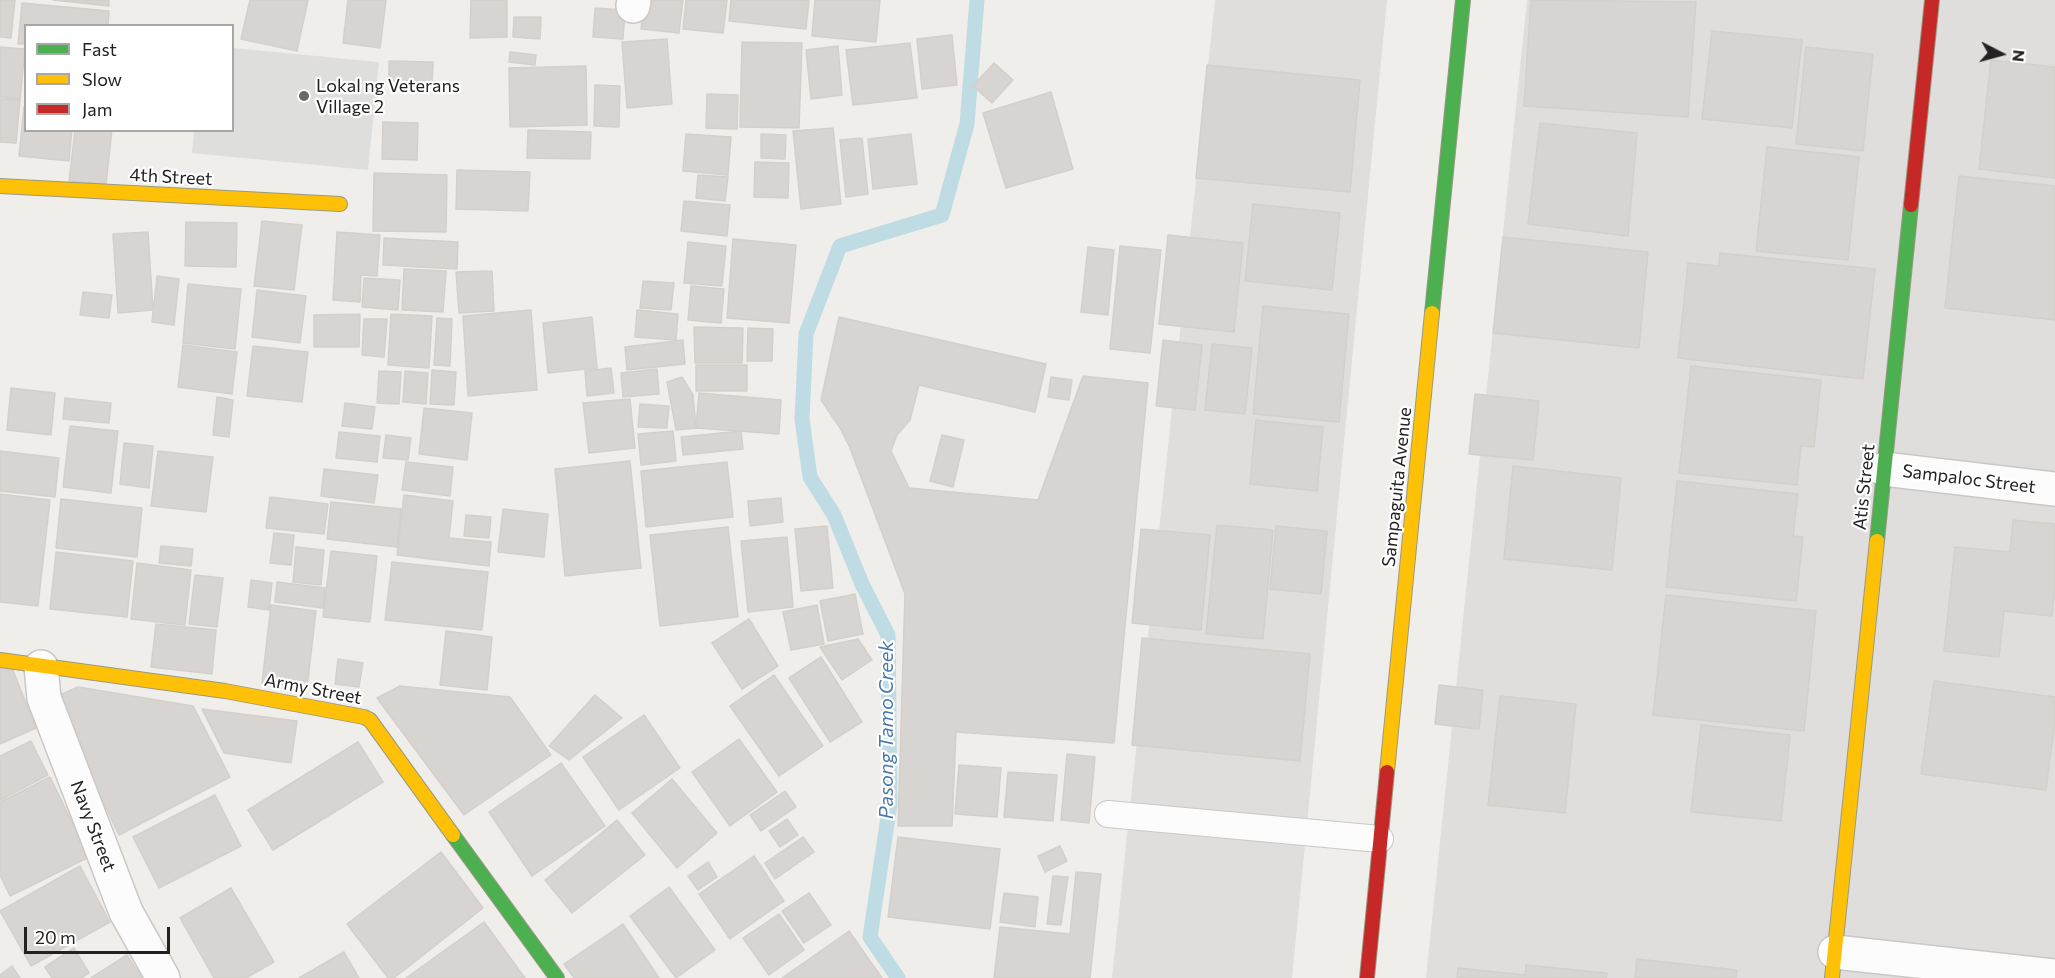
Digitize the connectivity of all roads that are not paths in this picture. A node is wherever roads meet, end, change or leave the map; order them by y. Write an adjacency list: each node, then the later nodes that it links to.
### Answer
1 (1463, 0): 10 (street, Sampaguita Avenue)
2 (1932, 0): 5 (street, Atis Street)
3 (0, 186): 4 (street, 4th Street)
4 (340, 204)
5 (1884, 469): 6 (street, Sampaloc Street); 11 (street, Atis Street)
6 (2055, 489)
7 (0, 660): 8 (street, Army Street)
8 (41, 667): 13 (street, Navy Street); 14 (street, Army Street)
9 (1108, 814): 10 (lane)
10 (1380, 839): 15 (street, Sampaguita Avenue)
11 (1833, 965): 12 (street)
12 (2055, 976)
13 (163, 978)
14 (556, 978)
15 (1367, 978)

